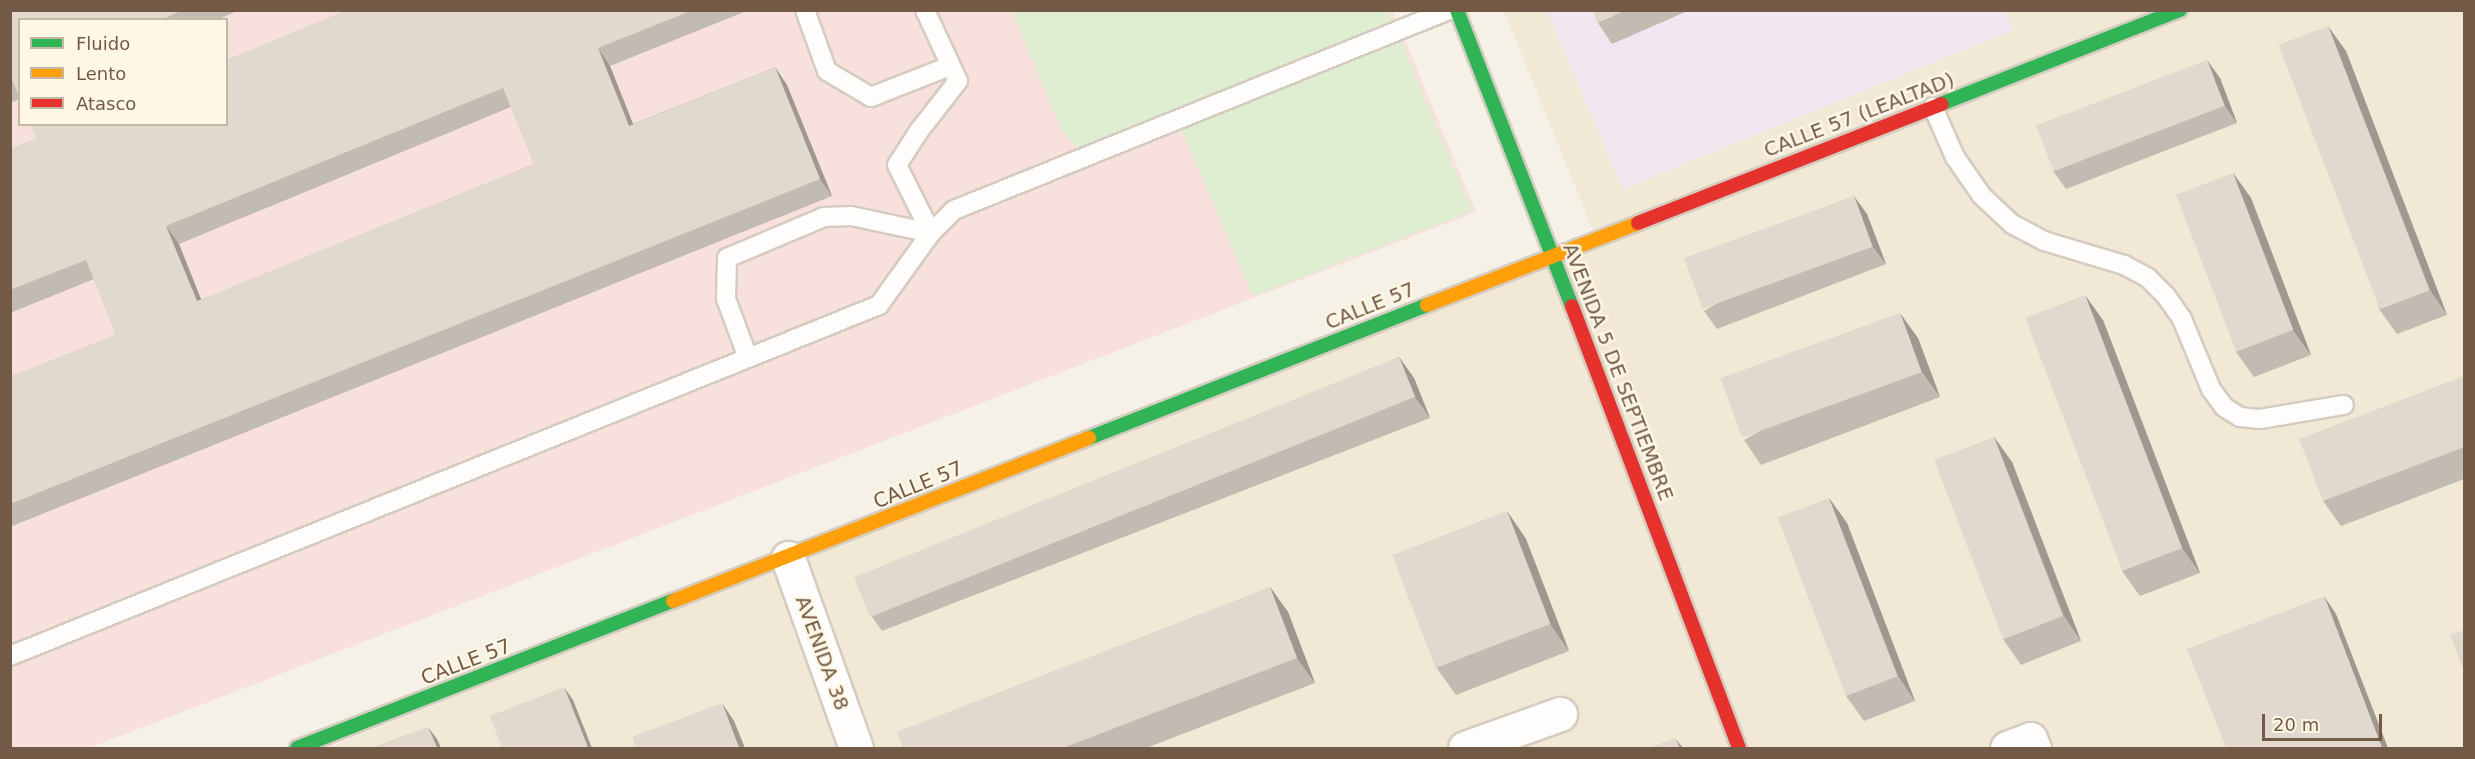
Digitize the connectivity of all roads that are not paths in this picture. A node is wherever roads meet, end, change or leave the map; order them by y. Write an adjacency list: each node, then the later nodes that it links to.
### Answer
1 (805, 10): 6 (lane)
2 (925, 10): 6 (lane)
3 (1449, 10): 8 (lane)
4 (1457, 10): 9 (street, AVENIDA 5 DE SEPTIEMBRE)
5 (2180, 10): 7 (street, CALLE 57 (LEALTAD))
6 (950, 66): 8 (lane)
7 (1933, 107): 9 (street, CALLE 57 (LEALTAD)); 11 (lane)
8 (931, 233): 10 (lane); 10 (lane)
9 (1553, 255): 12 (street, CALLE 57); 18 (street, AVENIDA 5 DE SEPTIEMBRE)
10 (748, 358): 13 (lane)
11 (2344, 405)
12 (788, 558): 15 (street, CALLE 57); 16 (street, AVENIDA 38)
13 (10, 656)
14 (1560, 714): 17 (street)
15 (297, 748)
16 (856, 748)
17 (1465, 748)
18 (1739, 748)

